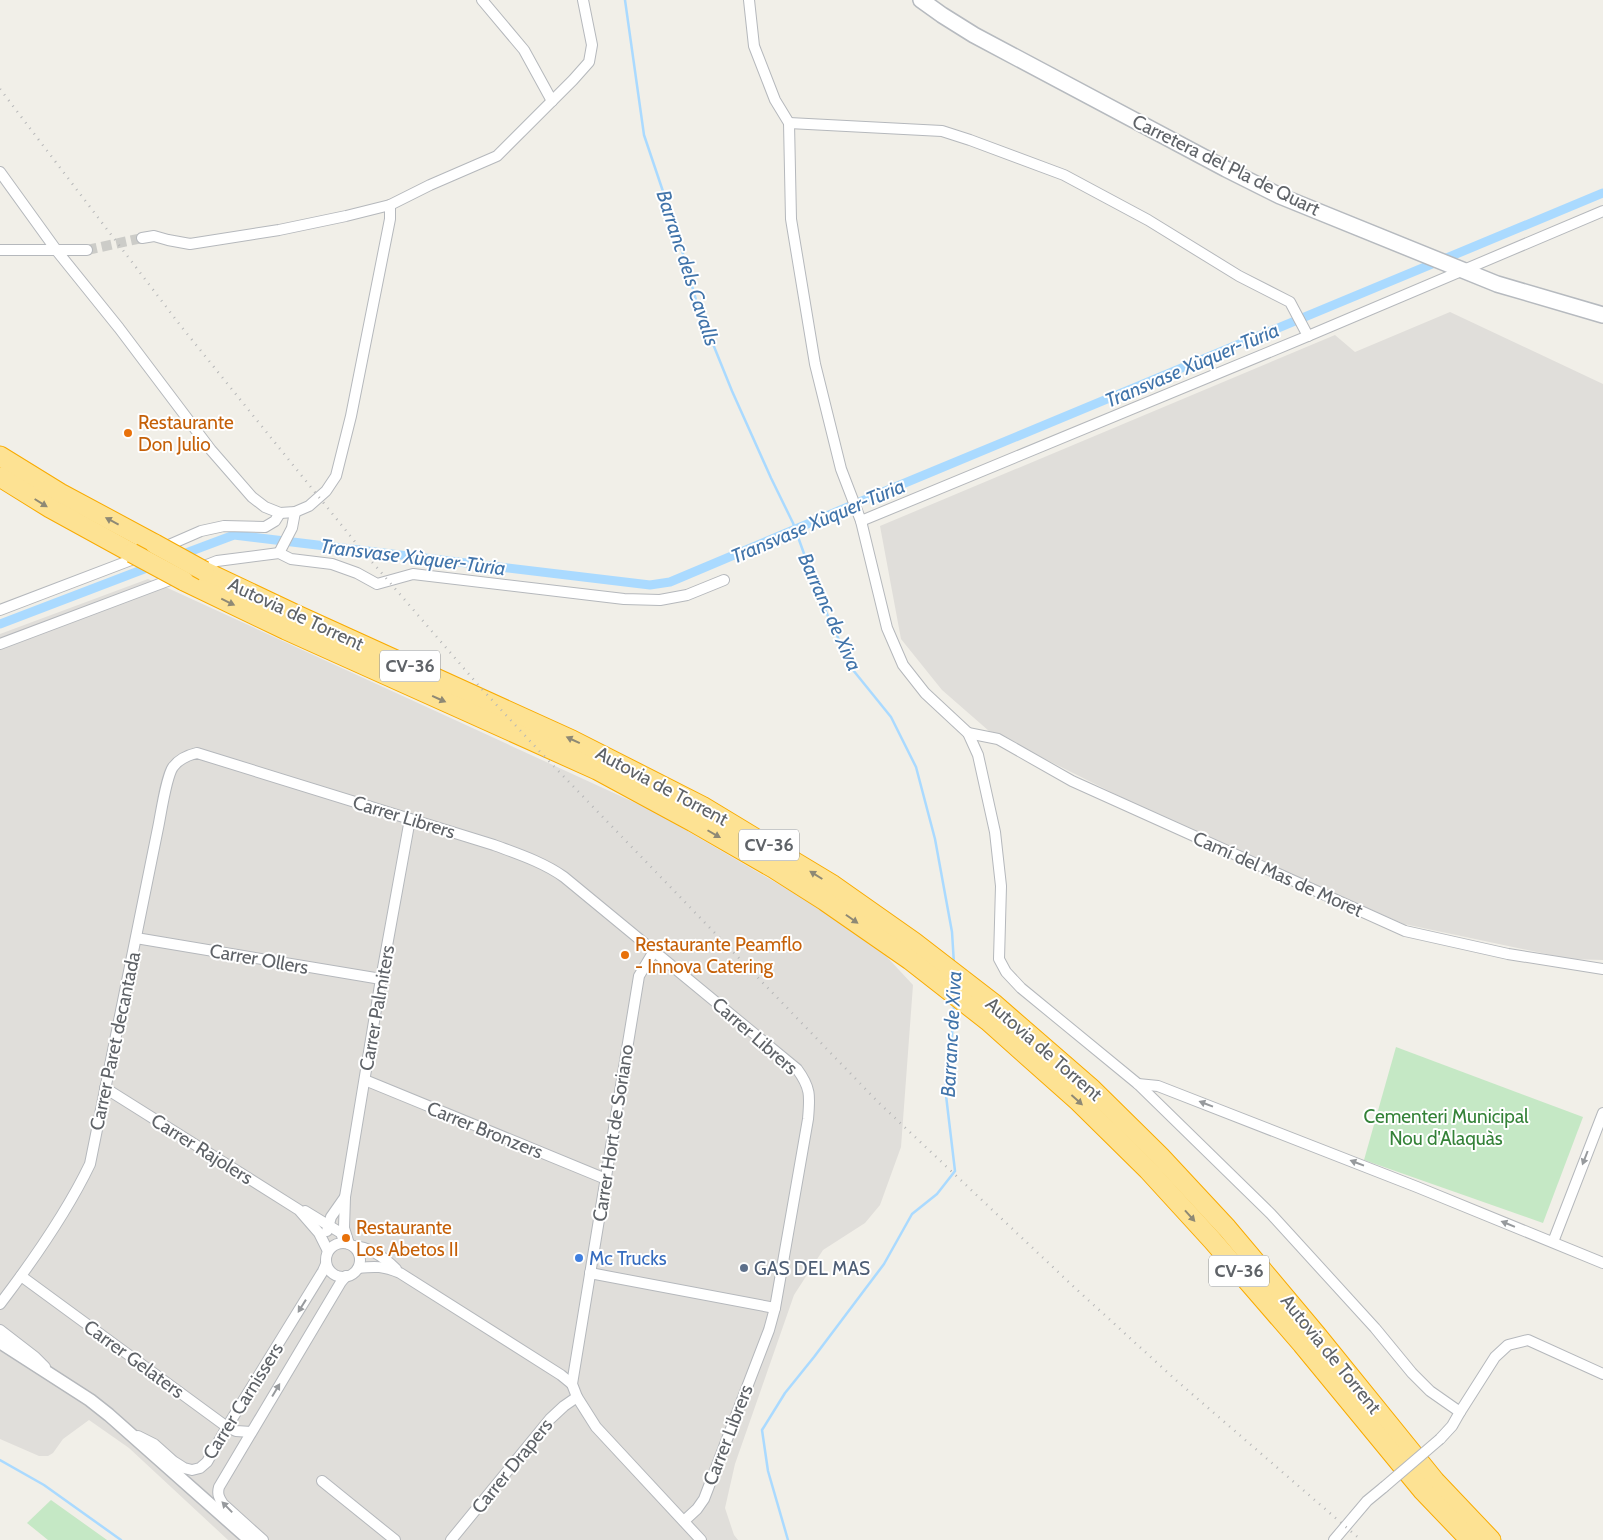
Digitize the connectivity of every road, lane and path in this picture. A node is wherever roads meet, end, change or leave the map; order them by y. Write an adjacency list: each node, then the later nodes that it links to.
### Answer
1 (482, 0): 5 (street)
2 (583, 0): 5 (street)
3 (749, 0): 6 (street)
4 (921, 0): 14 (main road, Carretera del Pla de Quart)
5 (552, 101): 8 (street)
6 (789, 123): 16 (street); 21 (street)
7 (0, 172): 12 (street)
8 (390, 204): 10 (street); 19 (street)
9 (1603, 211): 14 (street)
10 (142, 238)
11 (0, 250): 12 (street)
12 (57, 250): 13 (street); 20 (street)
13 (87, 250)
14 (1459, 269): 15 (main road, Carretera del Pla de Quart); 16 (street)
15 (1603, 315)
16 (1308, 336): 21 (street)
17 (0, 456): 31 (highway, Autovia de Torrent / CV-36, one-way to 17, bridge)
18 (0, 477): 31 (highway, Autovia de Torrent / CV-36, one-way to 31, bridge)
19 (295, 512): 20 (street); 22 (street)
20 (280, 513): 24 (street)
21 (860, 516): 26 (street)
22 (279, 553): 23 (street); 25 (street)
23 (724, 580)
24 (0, 610)
25 (0, 644)
26 (968, 733): 32 (street, Camí del Mas de Moret); 35 (street)
27 (182, 759): 28 (street, Carrer Librers); 29 (street, Carrer Paret decantada)
28 (410, 819): 30 (street, Carrer Librers); 33 (street, Carrer Palmiters)
29 (136, 938): 33 (street, Carrer Ollers); 36 (street, Carrer Paret decantada)
30 (654, 951): 39 (street, Carrer Hort de Soriano); 57 (street, Carrer Librers)
31 (912, 951): 38 (highway, Autovia de Torrent / CV-36); 45 (highway, Autovia de Torrent / CV-36, one-way to 45)
32 (1603, 969)
33 (381, 979): 34 (street, Carrer Palmiters)
34 (365, 1080): 39 (street, Carrer Bronzers); 40 (street, Carrer Palmiters)
35 (1138, 1084): 46 (street, one-way to 35); 64 (street)
36 (105, 1088): 42 (street, Carrer Rajolers); 54 (street, Carrer Paret decantada)
37 (1603, 1113): 46 (street, one-way to 46)
38 (1160, 1156): 78 (highway, Autovia de Torrent / CV-36); 79 (highway)
39 (606, 1179): 53 (street, Carrer Hort de Soriano)
40 (345, 1197): 41 (street, Carrer Palmiters); 47 (street, Carrer Palmiters)
41 (336, 1209): 43 (street); 44 (street, Carrer Palmiters)
42 (299, 1210): 43 (street, Carrer Rajolers); 48 (street, Carrer Rajolers)
43 (314, 1216): 44 (street, Carrer Rajolers)
44 (329, 1225): 47 (street, Carrer Rajolers); 48 (street, Carrer Palmiters)
45 (1212, 1240): 76 (highway); 77 (highway, Autovia de Torrent / CV-36)
46 (1553, 1242): 49 (street)
47 (349, 1244): 48 (street); 51 (street); 52 (street)
48 (326, 1248): 50 (street, Carrer Carnissers)
49 (1603, 1263)
50 (326, 1264): 55 (street); 65 (street, Carrer Carnissers, one-way to 65)
51 (358, 1268): 52 (street); 55 (street, Carrer Carnissers)
52 (400, 1273): 62 (street)
53 (590, 1273): 57 (street); 62 (street, Carrer Hort de Soriano)
54 (21, 1276): 56 (street, Carrer Paret decantada); 65 (street, Carrer Gelaters)
55 (346, 1276): 66 (street, Carrer Carnissers, one-way to 55)
56 (0, 1304)
57 (775, 1308): 69 (street, Carrer Librers)
58 (0, 1330): 61 (street)
59 (0, 1342): 61 (street)
60 (1603, 1374): 64 (street)
61 (54, 1377): 67 (street)
62 (572, 1384): 63 (street)
63 (577, 1397): 69 (street); 73 (street, Carrer Drapers)
64 (1460, 1412): 75 (street, bridge)
65 (227, 1427): 66 (street, Carrer Gelaters); 67 (street, Carrer Carnissers)
66 (251, 1432): 71 (street, Carrer Carnissers, one-way to 66)
67 (130, 1433): 70 (street)
68 (322, 1481): 72 (street)
69 (684, 1520): 74 (street)
70 (250, 1540)
71 (263, 1540)
72 (395, 1540)
73 (452, 1540)
74 (701, 1540)
75 (1334, 1540)
76 (1452, 1540)
77 (1470, 1540)
78 (1491, 1540)
79 (1507, 1540)

